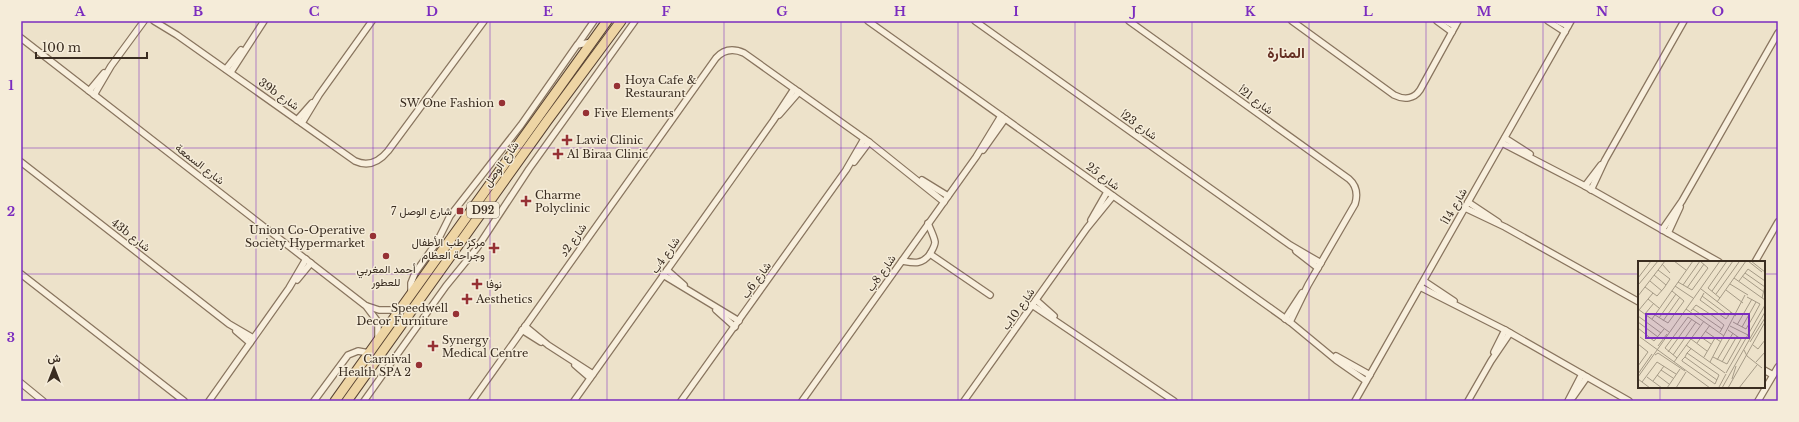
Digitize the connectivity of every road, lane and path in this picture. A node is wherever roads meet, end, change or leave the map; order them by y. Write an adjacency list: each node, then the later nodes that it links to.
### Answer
1 (144, 21): 30 (street)
2 (154, 21): 24 (street, 39b شارع)
3 (162, 21): 24 (street, 39b شارع)
4 (264, 21): 28 (street)
5 (372, 21): 32 (street)
6 (484, 21): 32 (street, 39b شارع)
7 (594, 21): 27 (street)
8 (607, 21): 26 (main road, شارع الوصل / D92)
9 (621, 21): 95 (main road, شارع الوصل / D92)
10 (635, 21): 96 (street)
11 (868, 21): 31 (street, شارع 25)
12 (975, 21): 54 (street, شارع 23أ)
13 (1129, 21): 54 (street, شارع 21أ)
14 (1292, 21): 21 (street)
15 (1437, 21): 21 (street)
16 (1446, 21): 21 (street)
17 (1548, 21): 22 (street)
18 (1558, 21): 20 (street)
19 (1684, 21): 37 (street)
20 (1570, 24): 22 (street, شارع 14أ)
21 (1455, 26)
22 (1565, 32): 33 (street, شارع 14أ)
23 (1778, 33): 41 (street)
24 (177, 35): 28 (street, 39b شارع)
25 (21, 38): 30 (street, شارع السمعة)
26 (592, 42): 27 (street); 61 (main road, شارع الوصل / D92)
27 (577, 45): 61 (street)
28 (228, 71): 32 (street, 39b شارع)
29 (796, 90): 34 (street); 55 (street, شارع 4ب); 72 (street, شارع 2د)
30 (92, 93): 50 (street, شارع السمعة)
31 (1003, 118): 38 (street, شارع 25); 39 (street, شارع 8ب)
32 (300, 122)
33 (1504, 140): 37 (street); 43 (street, شارع 14أ)
34 (867, 141): 36 (street); 69 (street, شارع 6ب)
35 (21, 162): 74 (street, 43b شارع)
36 (913, 176): 39 (street); 42 (street)
37 (1588, 188): 47 (street)
38 (1107, 192): 40 (street, شارع 25); 46 (street, شارع 10ب)
39 (948, 196): 42 (street, شارع 8ب)
40 (1113, 196): 46 (street, شارع 10ب); 68 (street, شارع 25)
41 (1682, 201): 47 (street); 48 (street)
42 (944, 202): 45 (street, شارع 8ب)
43 (1466, 205): 57 (street, شارع 14أ); 62 (street)
44 (1778, 222): 53 (street)
45 (928, 223): 49 (street); 51 (street, شارع 8ب)
46 (1087, 228): 63 (street, شارع 10ب)
47 (1662, 230): 48 (street)
48 (1668, 233): 52 (street)
49 (930, 254): 51 (street); 60 (street)
50 (309, 261): 64 (street, شارع السمعة); 74 (street)
51 (902, 261): 100 (street, شارع 8ب)
52 (1716, 261)
53 (1756, 261)
54 (1319, 265): 58 (street)
55 (665, 273): 65 (street); 83 (street, شارع 4ب)
56 (21, 274): 88 (street)
57 (1424, 281): 59 (street, شارع 14أ); 66 (street)
58 (1308, 285): 68 (street); 70 (street)
59 (1420, 287): 66 (street); 80 (street, شارع 14أ)
60 (990, 295)
61 (411, 296): 67 (main road, شارع الوصل / D92)
62 (1638, 301)
63 (1034, 303): 101 (street, شارع 10ب); 102 (street)
64 (366, 306): 67 (street, شارع السمعة); 75 (street, شارع السمعة)
65 (712, 306): 69 (street); 71 (street)
66 (1460, 306): 73 (street)
67 (400, 310): 75 (main road, شارع الوصل / D92)
68 (1285, 319): 70 (street, شارع 25)
69 (739, 321): 71 (street, شارع 6ب)
70 (1290, 322): 76 (street, شارع 25)
71 (734, 327): 99 (street, شارع 6ب)
72 (524, 328): 83 (street); 97 (street, شارع 2د)
73 (1507, 332): 81 (street); 104 (street)
74 (252, 341): 92 (street)
75 (378, 341): 77 (main road, شارع الوصل / D92)
76 (1325, 350): 80 (street, شارع 25); 84 (street, شارع 25)
77 (369, 353): 93 (street); 94 (main road, شارع الوصل / D92)
78 (1778, 367): 82 (street)
79 (1765, 371): 82 (street)
80 (1370, 375): 84 (street, شارع 14أ)
81 (1584, 375): 105 (street); 106 (street)
82 (1773, 375): 86 (street)
83 (591, 376): 98 (street, شارع 4ب)
84 (1366, 381): 103 (street, شارع 14أ)
85 (21, 383): 89 (street)
86 (1765, 384)
87 (1763, 388): 107 (street)
88 (176, 394): 90 (street); 91 (street)
89 (43, 401)
90 (184, 401)
91 (190, 401)
92 (209, 401)
93 (314, 401)
94 (335, 401)
95 (347, 401)
96 (364, 401)
97 (472, 401)
98 (574, 401)
99 (681, 401)
100 (802, 401)
101 (964, 401)
102 (1174, 401)
103 (1355, 401)
104 (1468, 401)
105 (1569, 401)
106 (1629, 401)
107 (1758, 401)

